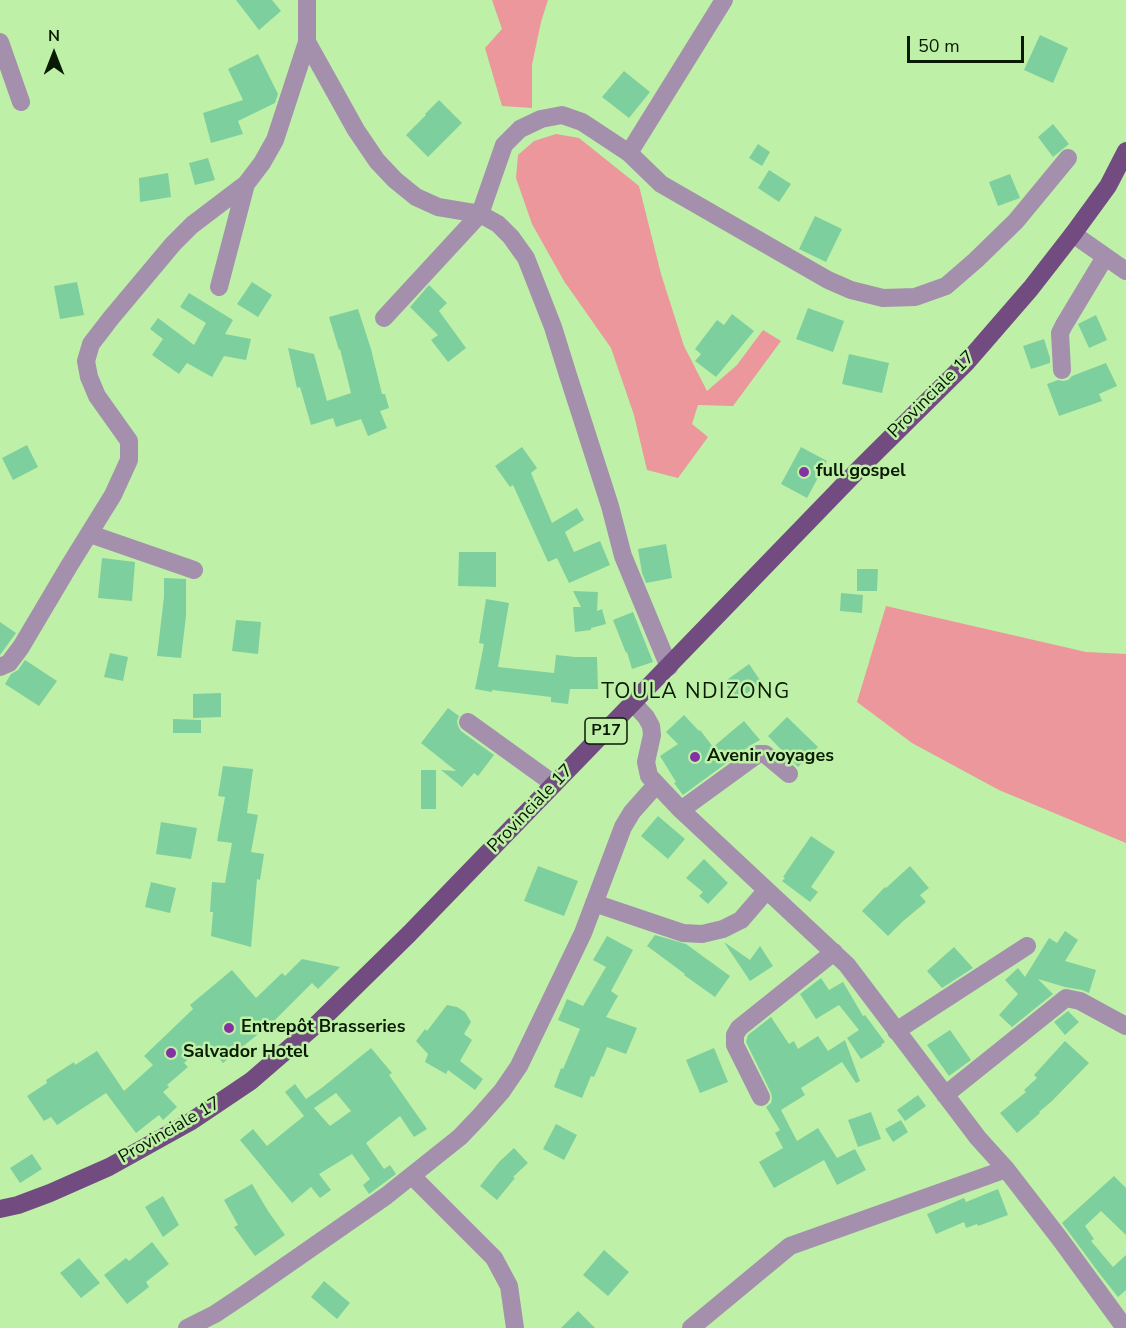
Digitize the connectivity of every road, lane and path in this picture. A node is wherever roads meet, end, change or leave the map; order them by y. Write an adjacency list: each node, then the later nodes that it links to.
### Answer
1 (307, 0): 4 (street)
2 (724, 0): 7 (street)
3 (0, 42): 5 (street)
4 (307, 42): 9 (street); 10 (street)
5 (21, 102)
6 (1126, 151): 11 (main road, Provinciale 17 / P17)
7 (628, 153): 8 (street); 10 (street)
8 (1068, 158)
9 (246, 184): 14 (street); 17 (street)
10 (480, 214): 15 (street); 19 (street)
11 (1073, 234): 12 (street); 19 (main road, Provinciale 17 / P17)
12 (1105, 256): 13 (street); 16 (street)
13 (1126, 271)
14 (219, 287)
15 (384, 318)
16 (1062, 370)
17 (90, 534): 18 (street); 20 (street)
18 (194, 570)
19 (669, 666): 21 (main road, Provinciale 17 / P17)
20 (0, 667)
21 (633, 703): 24 (main road, Provinciale 17 / P17); 25 (street)
22 (468, 722): 24 (street)
23 (789, 774): 26 (street)
24 (554, 784): 37 (main road, Provinciale 17 / P17)
25 (656, 785): 26 (street); 28 (street)
26 (681, 810): 27 (street)
27 (766, 891): 28 (street); 30 (street)
28 (594, 903): 36 (street)
29 (1028, 946): 32 (street)
30 (834, 952): 32 (street); 34 (street)
31 (1126, 1026): 33 (street)
32 (896, 1031): 33 (street)
33 (945, 1095): 35 (street)
34 (760, 1097)
35 (1006, 1169): 40 (street); 41 (street)
36 (412, 1176): 38 (street); 39 (street)
37 (0, 1209)
38 (187, 1328)
39 (515, 1328)
40 (691, 1328)
41 (1125, 1328)

